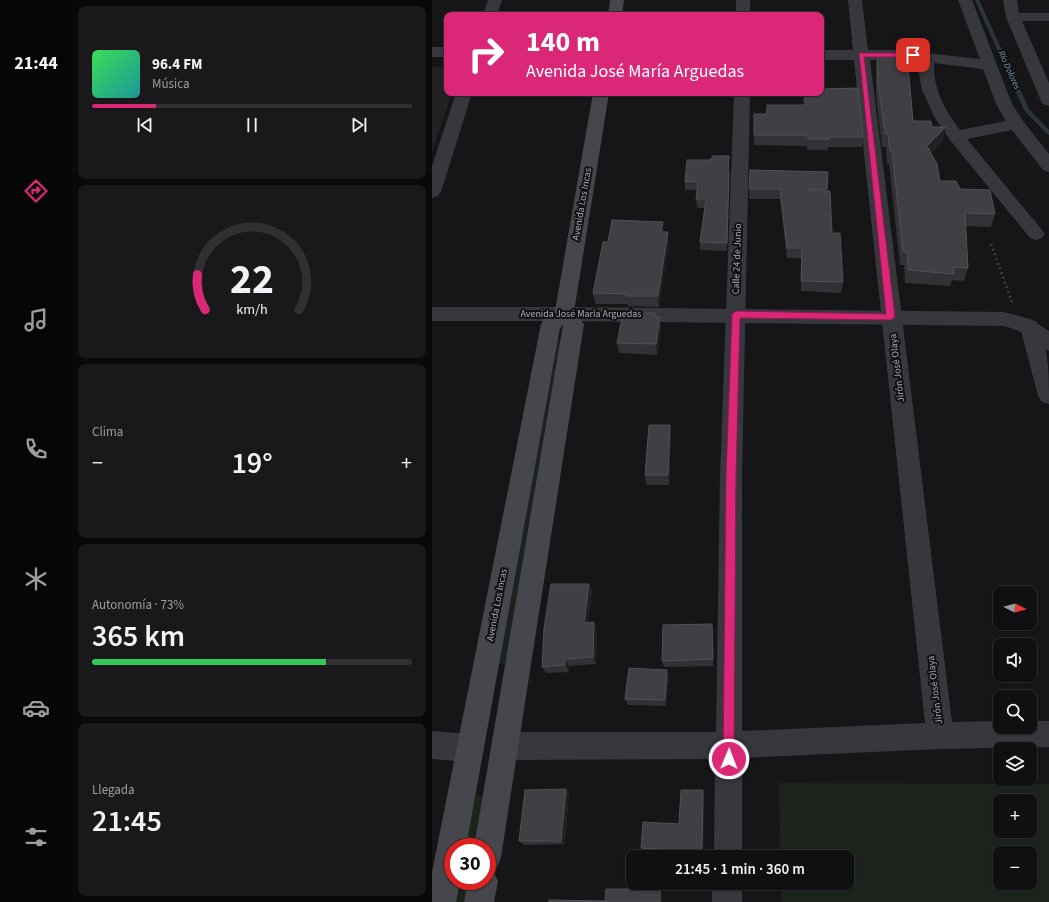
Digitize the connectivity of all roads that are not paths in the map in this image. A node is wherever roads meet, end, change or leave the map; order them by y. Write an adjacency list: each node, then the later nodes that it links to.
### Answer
1 (617, 0): 6 (main road)
2 (743, 0): 7 (street)
3 (855, 0): 13 (street, Jirón José Olaya)
4 (964, 0): 15 (street)
5 (1010, 0): 8 (street)
6 (615, 12)
7 (743, 12)
8 (1013, 17): 9 (street); 19 (street)
9 (1049, 17)
10 (432, 52): 11 (street)
11 (444, 52)
12 (824, 54): 13 (street)
13 (861, 55): 14 (street); 28 (street, Jirón José Olaya)
14 (913, 55)
15 (989, 65): 20 (street); 21 (street)
16 (463, 96): 23 (street)
17 (600, 96): 26 (main road, Avenida Los Incas)
18 (742, 96): 27 (street, Calle 24 de Junio)
19 (1049, 101)
20 (1016, 124): 21 (street); 22 (street)
21 (956, 136): 24 (street)
22 (1049, 166)
23 (432, 192)
24 (1036, 234)
25 (432, 314): 26 (street, Avenida José María Arguedas)
26 (564, 314): 27 (street, Avenida José María Arguedas); 36 (main road); 37 (main road, Avenida Los Incas)
27 (736, 314): 28 (street, Avenida José María Arguedas); 35 (street, Calle 24 de Junio)
28 (891, 317): 29 (street, Avenida José María Arguedas); 33 (street, Jirón José Olaya)
29 (1024, 325): 30 (street); 31 (street)
30 (1049, 343)
31 (1049, 396)
32 (1049, 734): 33 (street)
33 (940, 736): 35 (street)
34 (432, 745): 37 (street)
35 (729, 745): 36 (street); 39 (street, Calle 24 de Junio)
36 (505, 746): 38 (main road)
37 (470, 748): 42 (main road, Avenida Los Incas)
38 (490, 838)
39 (728, 850)
40 (482, 890): 43 (main road)
41 (727, 890): 44 (street)
42 (441, 902)
43 (480, 902)
44 (727, 902)

